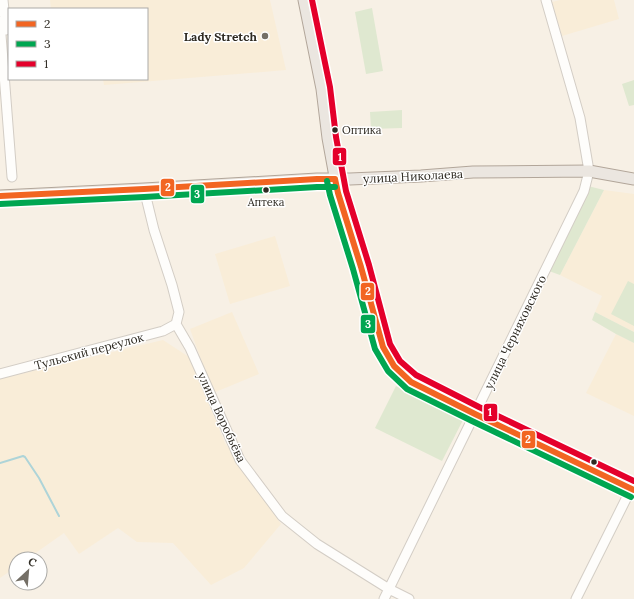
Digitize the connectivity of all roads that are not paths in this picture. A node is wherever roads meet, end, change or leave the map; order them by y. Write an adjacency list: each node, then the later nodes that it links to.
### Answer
1 (3, 0): 5 (street)
2 (304, 0): 8 (main road)
3 (546, 0): 7 (street)
4 (0, 22): 6 (street)
5 (8, 60)
6 (10, 80)
7 (590, 171): 8 (main road, улица Николаева); 9 (main road, улица Николаева); 14 (street, улица Черняховского)
8 (335, 179): 10 (main road, улица Николаева); 14 (main road)
9 (634, 179)
10 (144, 189): 11 (main road, улица Николаева); 12 (street)
11 (0, 196)
12 (176, 324): 13 (street, Тульский переулок); 16 (street, улица Воробьёва)
13 (0, 374)
14 (475, 414): 15 (main road); 16 (street, улица Черняховского)
15 (632, 489): 19 (street)
16 (389, 589): 17 (street, улица Черняховского); 18 (street, улица Воробьёва)
17 (384, 599)
18 (409, 599)
19 (576, 599)

